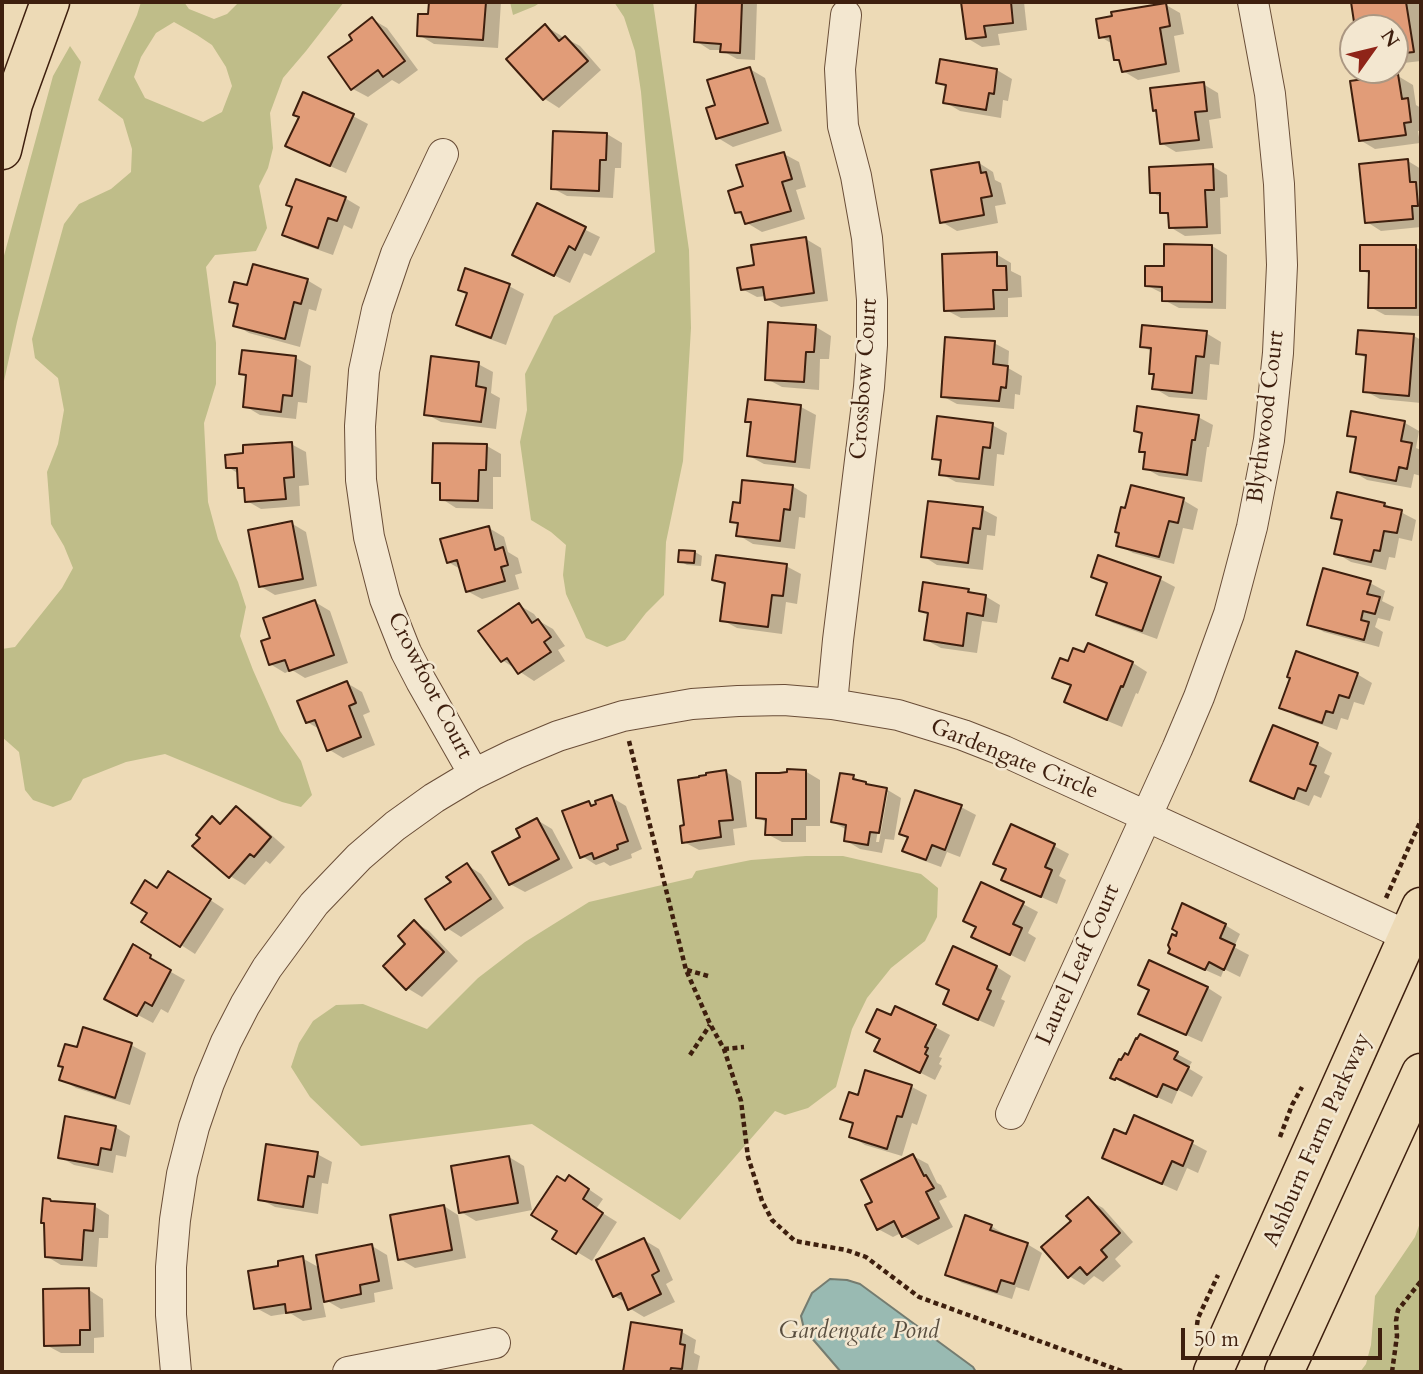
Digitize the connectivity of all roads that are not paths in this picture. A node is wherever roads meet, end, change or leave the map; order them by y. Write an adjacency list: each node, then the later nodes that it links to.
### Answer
1 (50, 2): 4 (main road)
2 (1253, 2): 8 (street, Blythwood Court)
3 (846, 15): 6 (street, Crossbow Court)
4 (2, 150)
5 (443, 154): 7 (street, Crowfoot Court)
6 (832, 704): 7 (street, Gardengate Circle); 8 (street, Gardengate Circle)
7 (474, 774): 13 (street, Gardengate Circle)
8 (1146, 816): 9 (street, Gardengate Circle); 11 (street, Laurel Leaf Court)
9 (1417, 929): 15 (main road, Ashburn Farm Parkway)
10 (1421, 1073): 16 (main road)
11 (1011, 1114)
12 (495, 1343): 14 (street)
13 (176, 1372)
14 (348, 1372)
15 (1213, 1372)
16 (1284, 1372)

